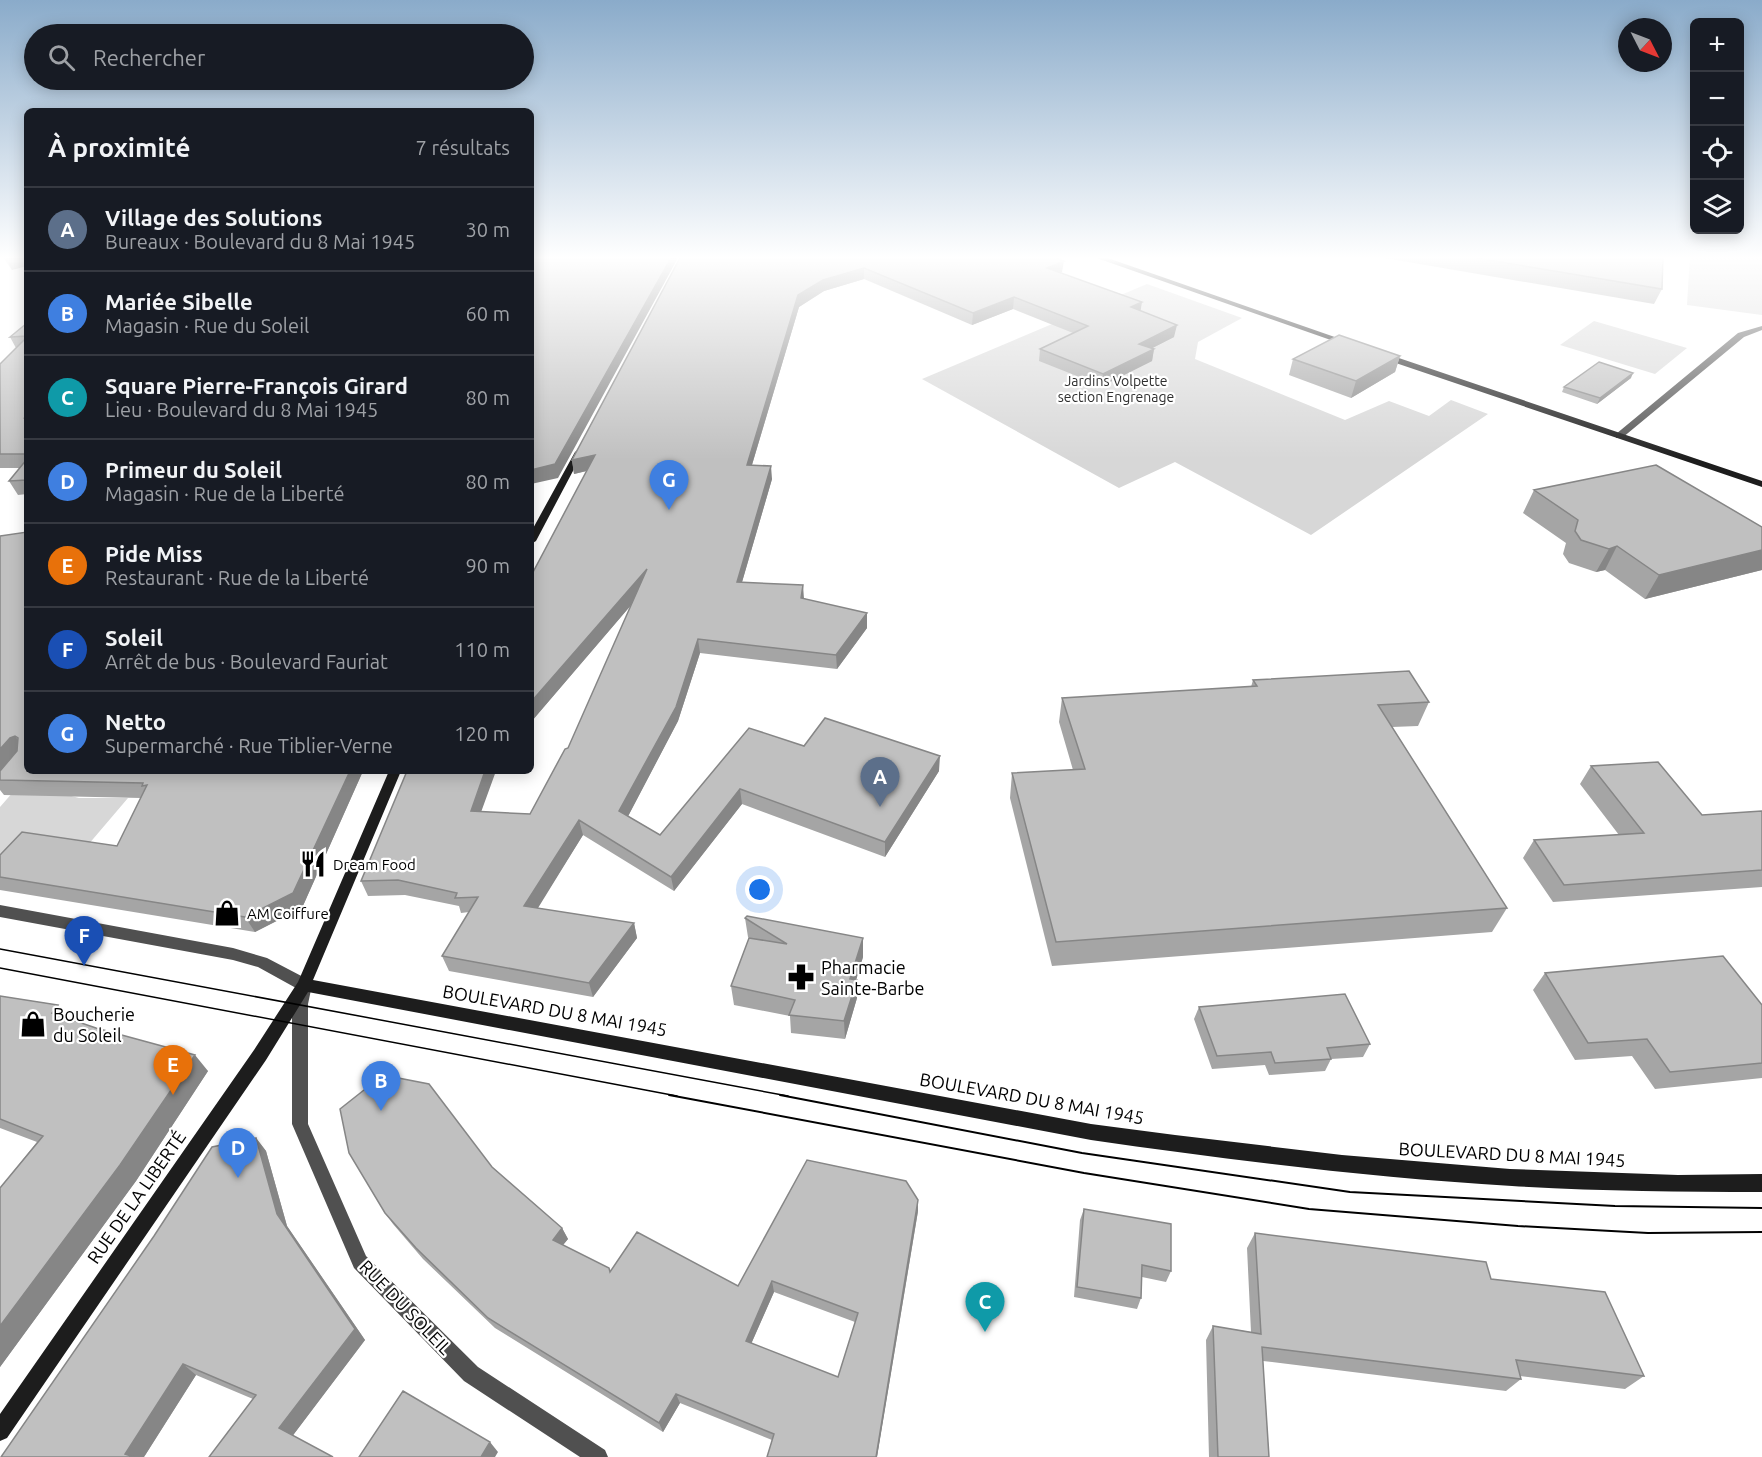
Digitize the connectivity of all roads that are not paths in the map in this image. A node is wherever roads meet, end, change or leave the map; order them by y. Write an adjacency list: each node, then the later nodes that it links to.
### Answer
1 (1293, 324): 3 (main road)
2 (1762, 328): 5 (street)
3 (1352, 344)
4 (1375, 352): 5 (main road)
5 (1619, 435): 7 (main road)
6 (582, 447): 8 (main road)
7 (1762, 484)
8 (534, 535)
9 (394, 774): 11 (main road, RUE DE LA LIBERTÉ)
10 (0, 911): 11 (street)
11 (304, 985): 12 (main road, BOULEVARD DU 8 MAI 1945); 13 (main road, RUE DE LA LIBERTÉ); 14 (street, RUE DU SOLEIL)
12 (1762, 1183)
13 (0, 1431)
14 (598, 1457)

